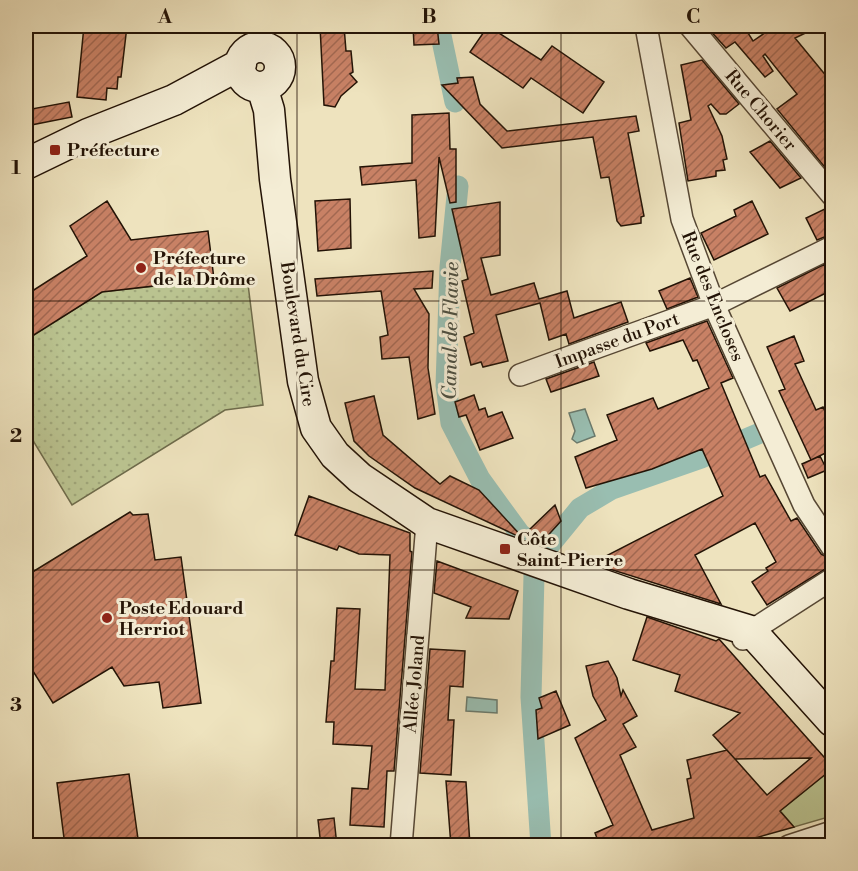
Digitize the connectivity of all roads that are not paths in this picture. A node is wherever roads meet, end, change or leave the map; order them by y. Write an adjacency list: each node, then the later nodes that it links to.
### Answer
1 (646, 26): 9 (street, Rue des Encloses)
2 (690, 26): 7 (street, Rue Chorier)
3 (257, 55): 4 (street, Boulevard du Cire); 11 (street, Boulevard du Cire)
4 (88, 135): 5 (street, Boulevard du Cire); 6 (street, Boulevard du Cire)
5 (26, 145)
6 (26, 164)
7 (832, 195)
8 (832, 247): 9 (street, Impasse du Port)
9 (714, 305): 10 (street, Impasse du Port); 12 (street, Rue des Encloses)
10 (520, 375)
11 (427, 523): 14 (street, Boulevard du Cire); 18 (street, Allée Joland)
12 (832, 547)
13 (832, 579): 14 (street)
14 (745, 636): 15 (street); 16 (street)
15 (832, 721)
16 (832, 743)
17 (832, 832): 19 (street)
18 (401, 846)
19 (789, 846)

